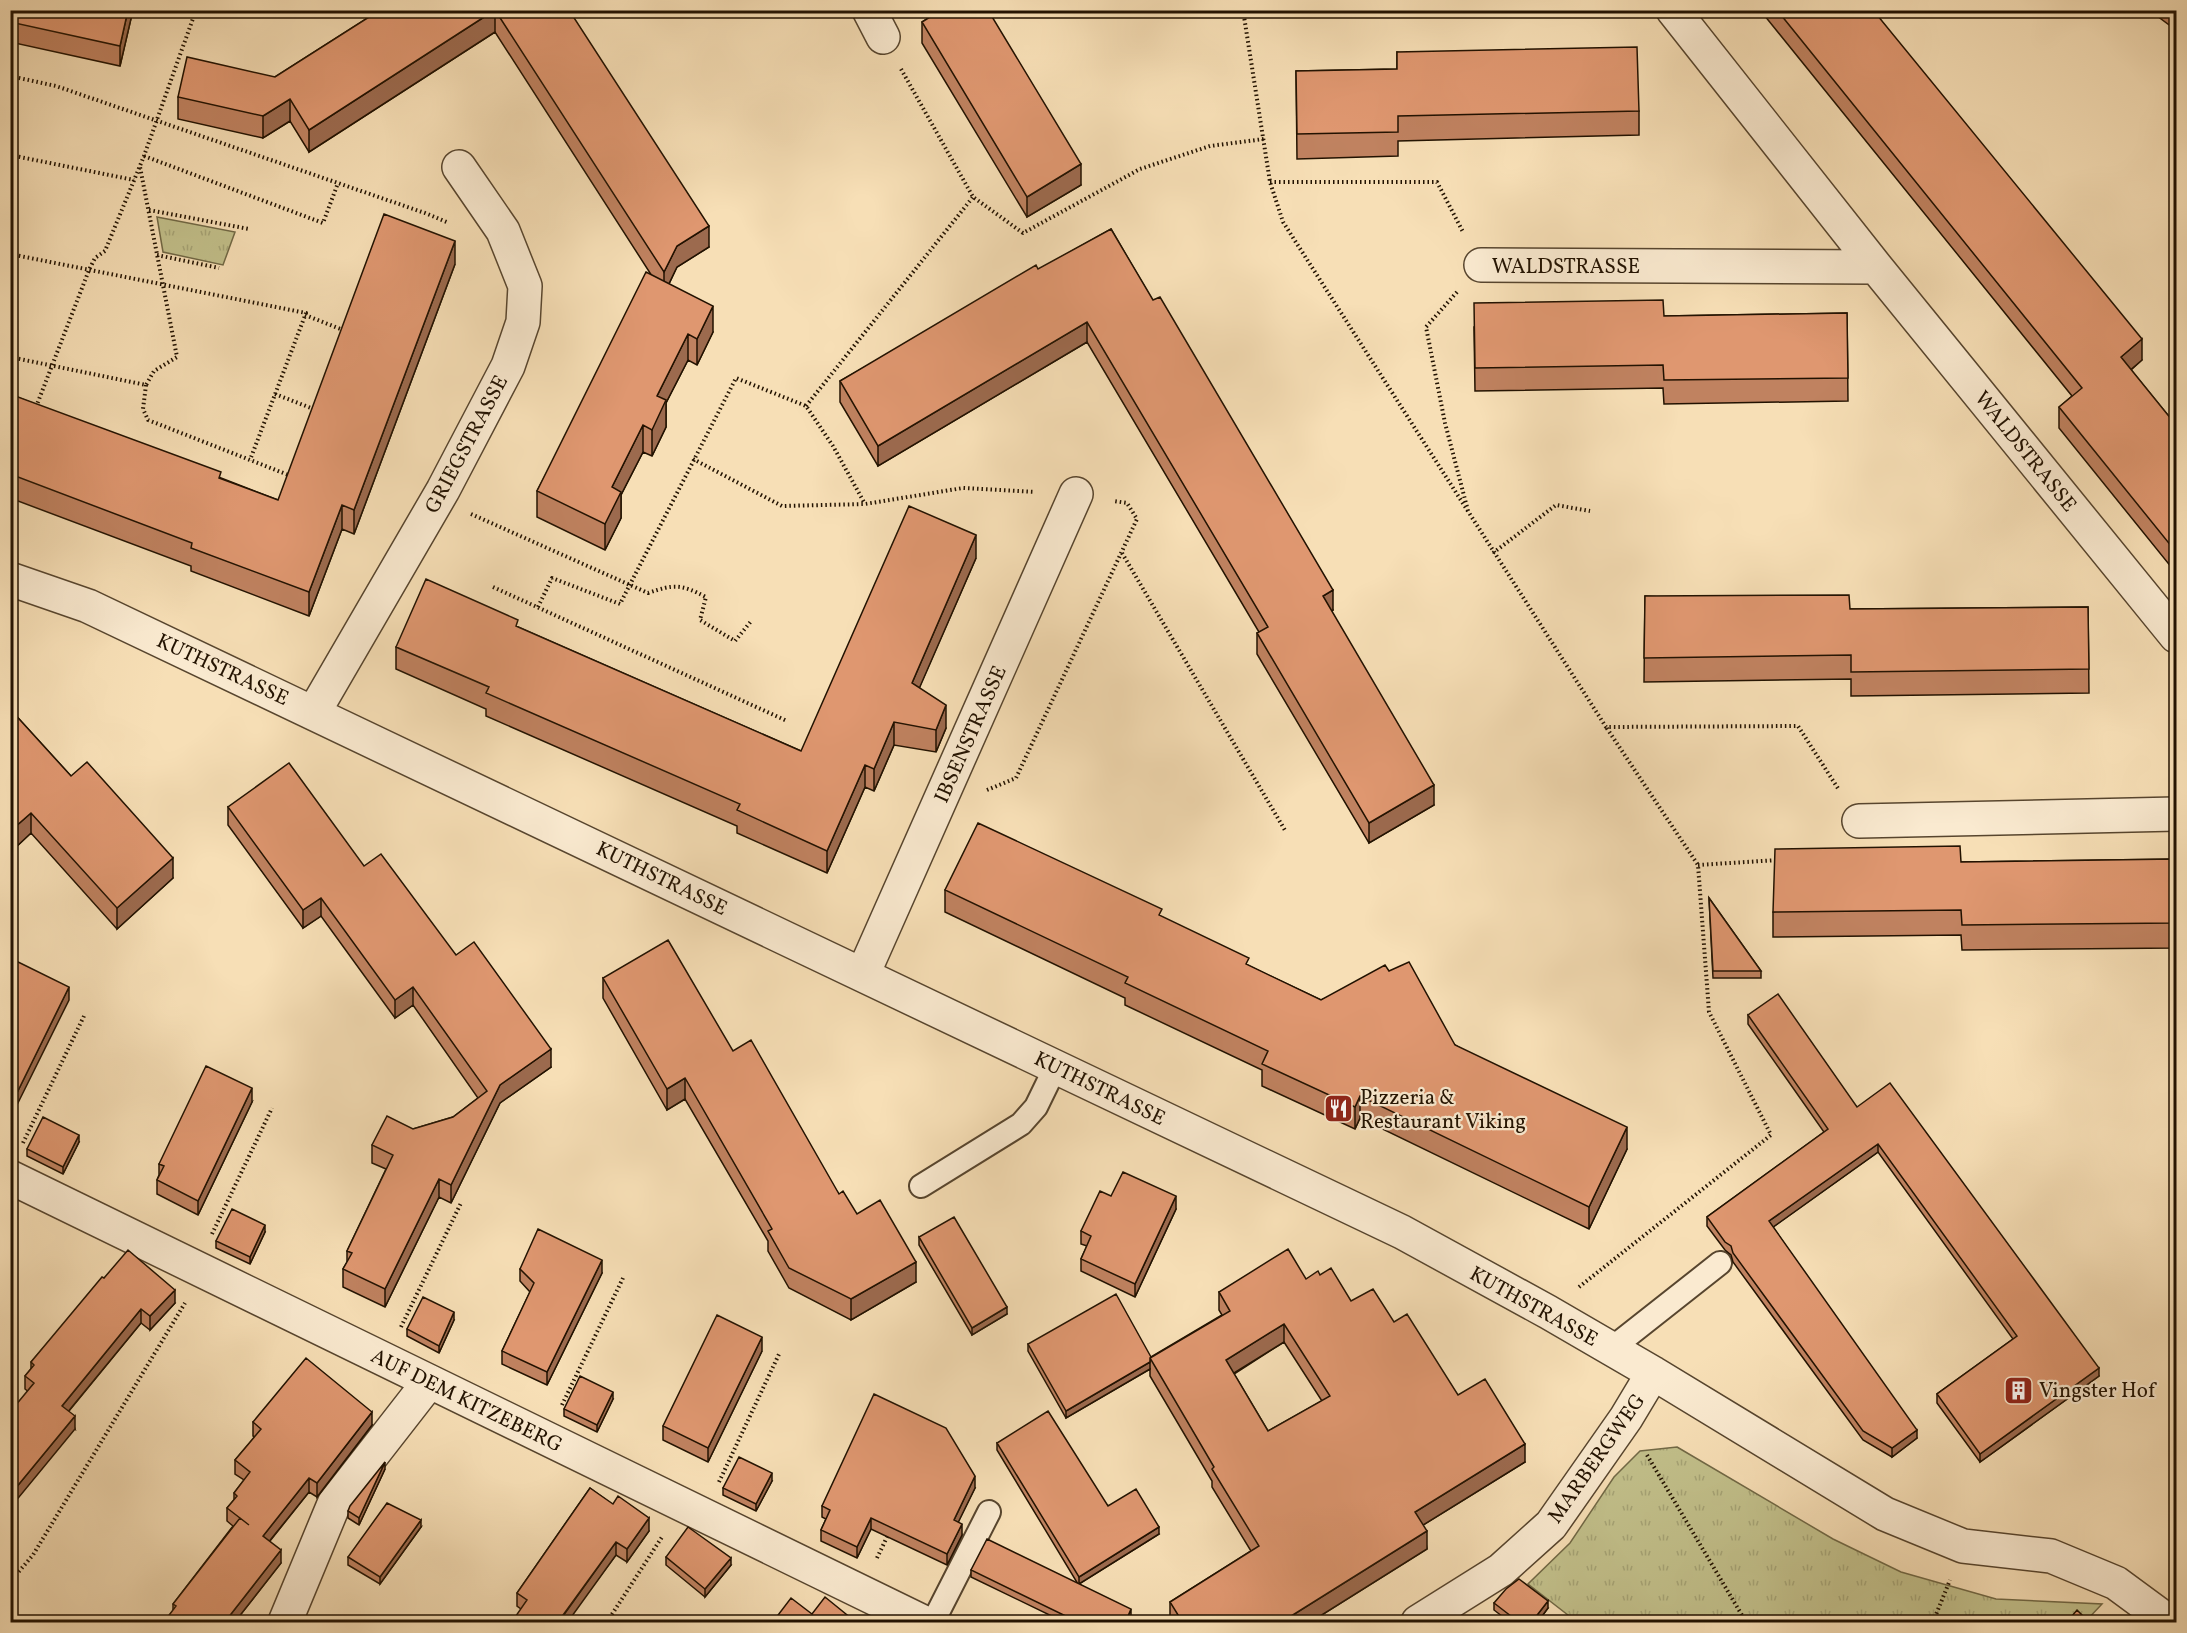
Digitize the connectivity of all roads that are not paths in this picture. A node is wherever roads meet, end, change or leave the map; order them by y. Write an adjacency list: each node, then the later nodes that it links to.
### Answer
1 (1673, 10): 4 (street, WALDSTRASSE)
2 (459, 167): 8 (street, GRIEGSTRASSE)
3 (1481, 265): 4 (street, WALDSTRASSE)
4 (1876, 267): 7 (street, WALDSTRASSE)
5 (1076, 494): 11 (street, IBSENSTRASSE)
6 (10, 579): 8 (street, KUTHSTRASSE)
7 (2176, 636)
8 (314, 712): 11 (street, KUTHSTRASSE)
9 (2176, 814): 10 (street)
10 (1859, 821)
11 (863, 974): 12 (street, KUTHSTRASSE)
12 (1056, 1066): 14 (lane); 16 (street, KUTHSTRASSE)
13 (15, 1162): 18 (street, AUF DEM KITZEBERG)
14 (921, 1186)
15 (1720, 1263): 16 (lane)
16 (1611, 1349): 17 (street, KUTHSTRASSE)
17 (1653, 1373): 23 (street, MARBERGWEG); 24 (street, KUTHSTRASSE)
18 (429, 1382): 20 (street); 21 (street, AUF DEM KITZEBERG)
19 (989, 1512): 22 (lane)
20 (285, 1623)
21 (923, 1623)
22 (933, 1623)
23 (1418, 1623)
24 (2169, 1623)

